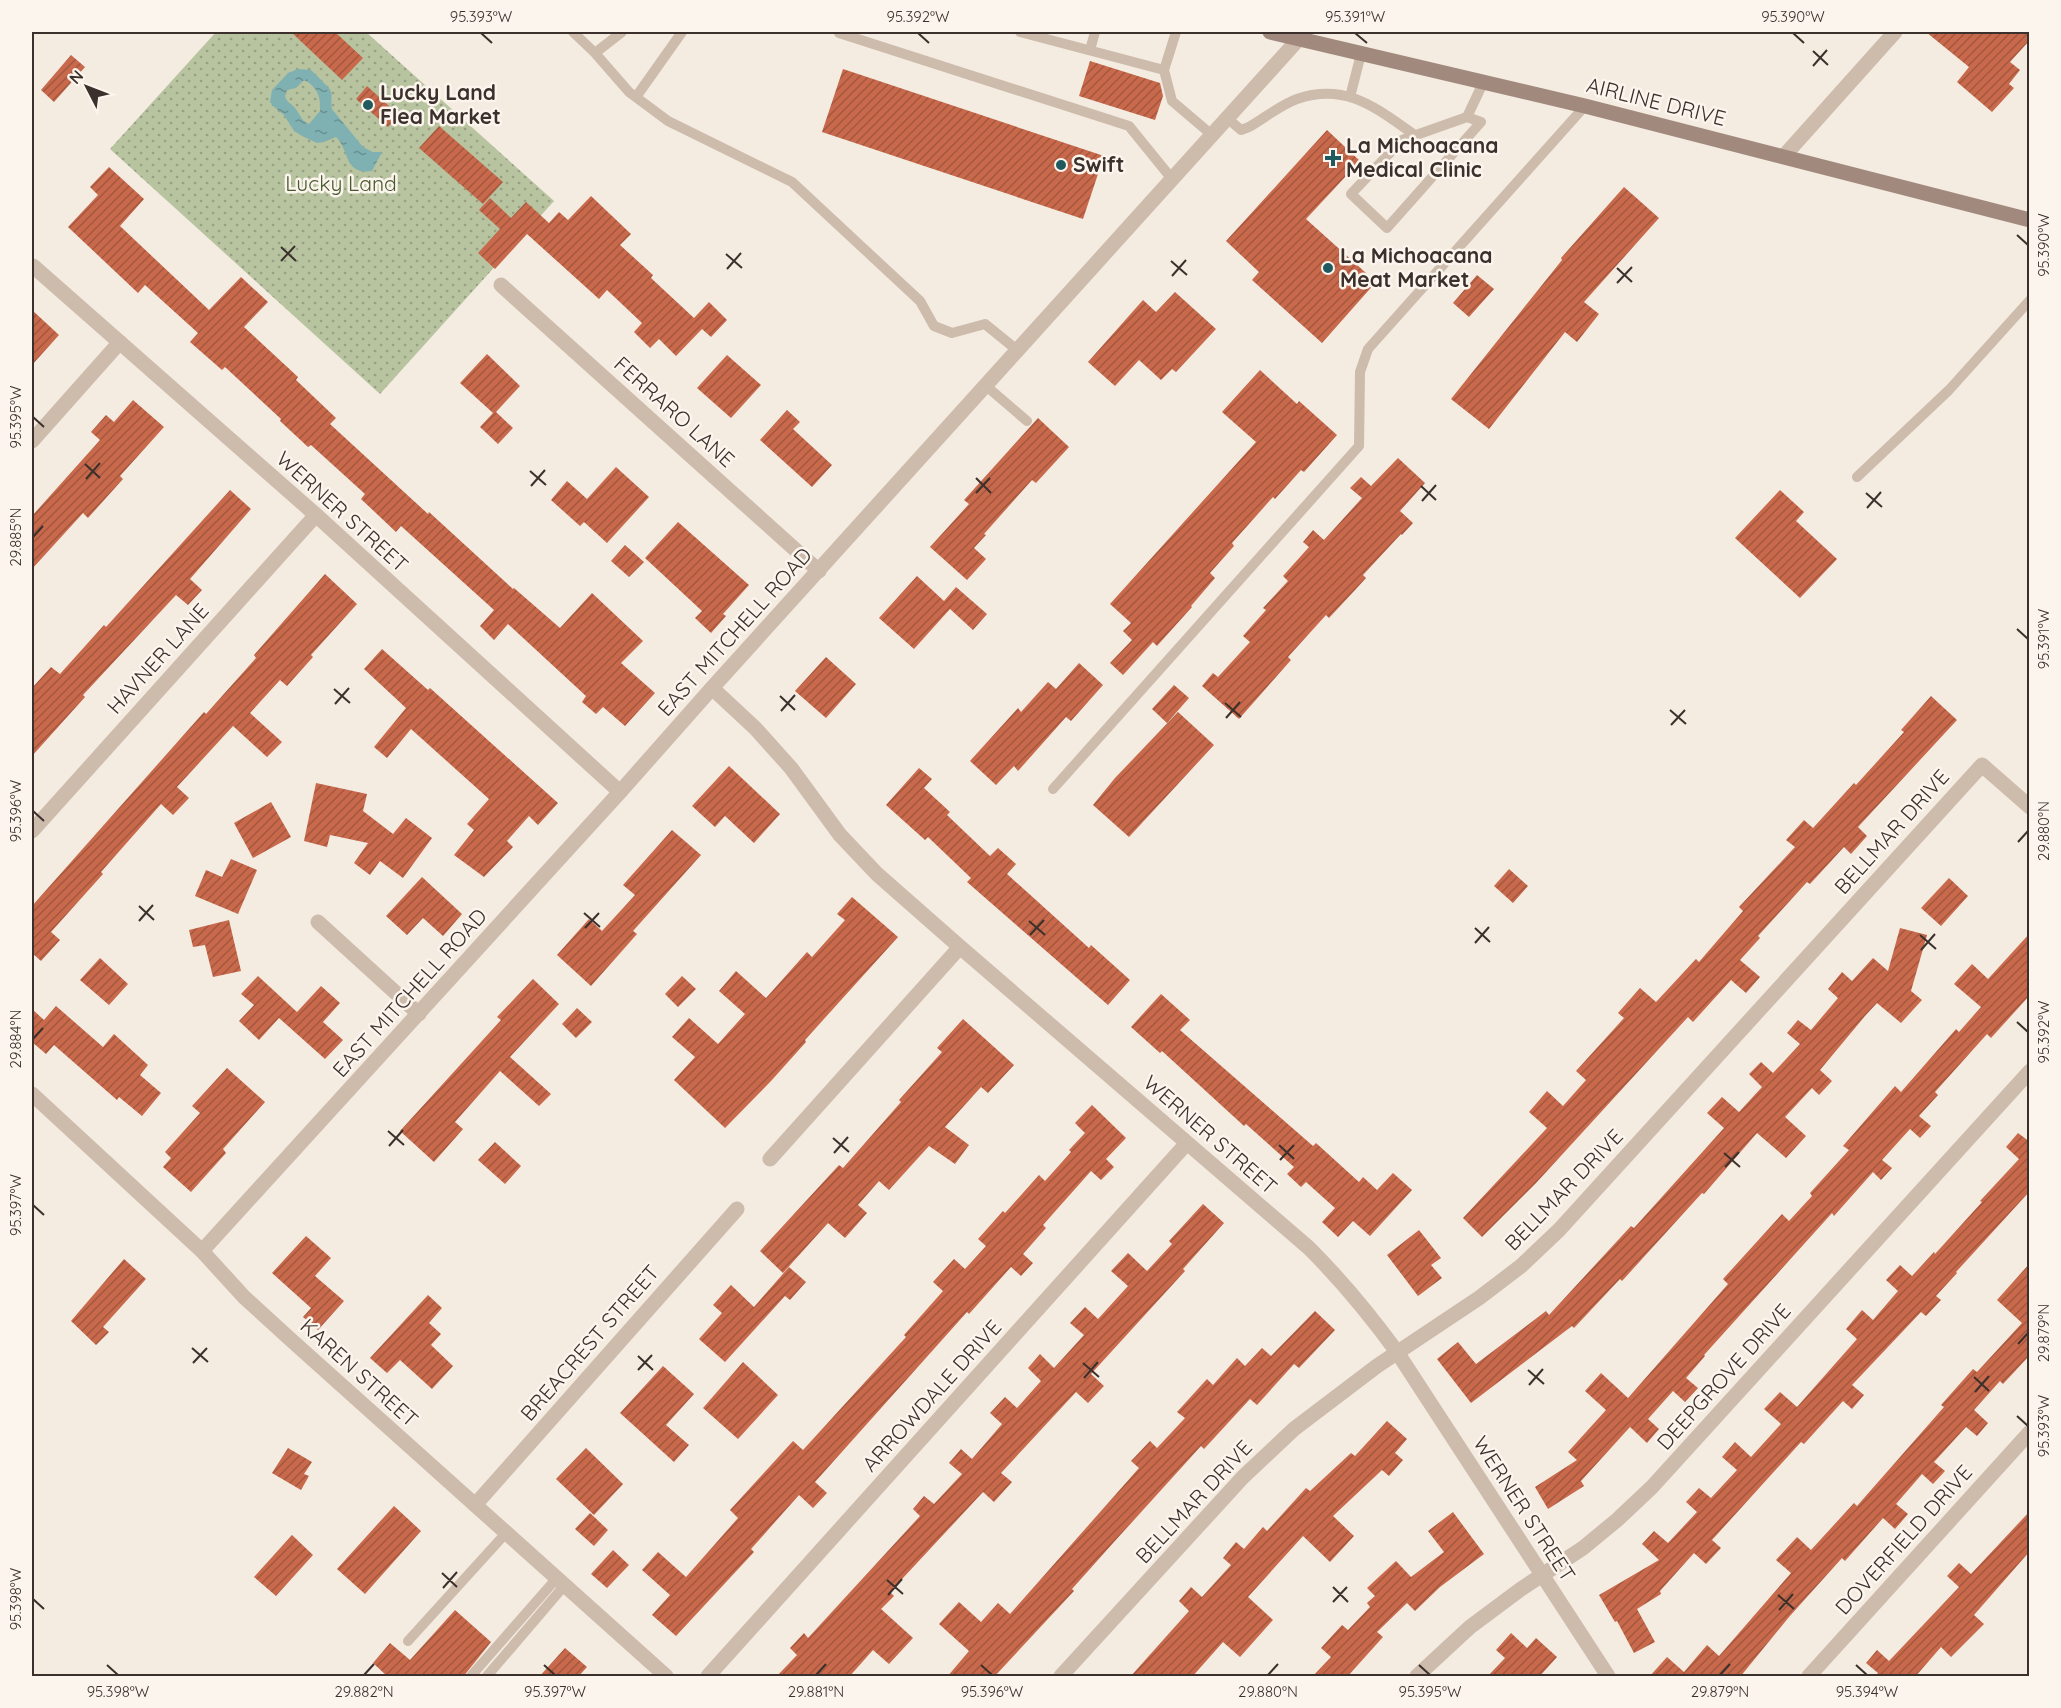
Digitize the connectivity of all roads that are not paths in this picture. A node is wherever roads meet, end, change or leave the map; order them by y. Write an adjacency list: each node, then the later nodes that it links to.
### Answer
1 (573, 32): 12 (lane)
2 (622, 32): 12 (lane)
3 (682, 32): 16 (lane)
4 (840, 32): 24 (lane)
5 (1020, 32): 11 (lane)
6 (1095, 32): 11 (lane)
7 (1176, 32): 14 (lane)
8 (1270, 32): 10 (main road, AIRLINE DRIVE)
9 (1895, 32): 23 (street)
10 (1302, 35): 13 (main road, AIRLINE DRIVE); 20 (street, EAST MITCHELL ROAD)
11 (1090, 50): 14 (lane)
12 (595, 53): 16 (lane)
13 (1361, 54): 15 (main road, AIRLINE DRIVE); 17 (lane)
14 (1164, 70): 21 (lane)
15 (1483, 82): 18 (main road, AIRLINE DRIVE); 19 (lane)
16 (636, 97): 30 (lane)
17 (1350, 97): 20 (lane); 22 (lane)
18 (1585, 106): 23 (main road, AIRLINE DRIVE); 38 (lane)
19 (1467, 117): 22 (lane); 22 (lane)
20 (1227, 118): 21 (street, EAST MITCHELL ROAD)
21 (1212, 135): 24 (street, EAST MITCHELL ROAD)
22 (1415, 135)
23 (1784, 156): 25 (main road, AIRLINE DRIVE)
24 (1172, 179): 30 (street, EAST MITCHELL ROAD)
25 (2030, 220)
26 (33, 266): 29 (street, WERNER STREET)
27 (501, 285): 36 (street, FERRARO LANE)
28 (2030, 300): 34 (lane)
29 (120, 342): 33 (street); 35 (street, WERNER STREET)
30 (1017, 350): 31 (street, EAST MITCHELL ROAD)
31 (985, 385): 32 (lane); 36 (street, EAST MITCHELL ROAD)
32 (1027, 421)
33 (32, 441)
34 (1857, 477)
35 (316, 515): 39 (street, WERNER STREET); 41 (street, HAVNER LANE)
36 (819, 571): 37 (street, EAST MITCHELL ROAD)
37 (712, 688): 39 (street, EAST MITCHELL ROAD); 43 (street, WERNER STREET)
38 (1053, 789)
39 (620, 792): 44 (street, EAST MITCHELL ROAD)
40 (2030, 807): 51 (street, BELLMAR DRIVE)
41 (32, 831)
42 (318, 922): 44 (street)
43 (960, 947): 47 (street, WERNER STREET); 48 (street)
44 (419, 1014): 50 (street, EAST MITCHELL ROAD)
45 (2030, 1071): 55 (street, DEEPGROVE DRIVE)
46 (32, 1094): 50 (street, KAREN STREET)
47 (1187, 1143): 51 (street, WERNER STREET); 61 (street, ARROWDALE DRIVE)
48 (770, 1159)
49 (736, 1209): 53 (street, BREACREST STREET)
50 (202, 1251): 53 (street, KAREN STREET)
51 (1396, 1353): 55 (street, WERNER STREET); 62 (street, BELLMAR DRIVE)
52 (2030, 1432): 65 (street, DOVERFIELD DRIVE)
53 (475, 1505): 54 (street, KAREN STREET)
54 (506, 1533): 56 (street, KAREN STREET); 57 (lane)
55 (1543, 1575): 63 (street, DEEPGROVE DRIVE); 64 (street, WERNER STREET)
56 (560, 1582): 58 (lane); 59 (lane); 60 (street, KAREN STREET)
57 (408, 1641)
58 (471, 1677)
59 (487, 1677)
60 (666, 1677)
61 (708, 1677)
62 (1061, 1677)
63 (1417, 1677)
64 (1608, 1677)
65 (1809, 1677)

